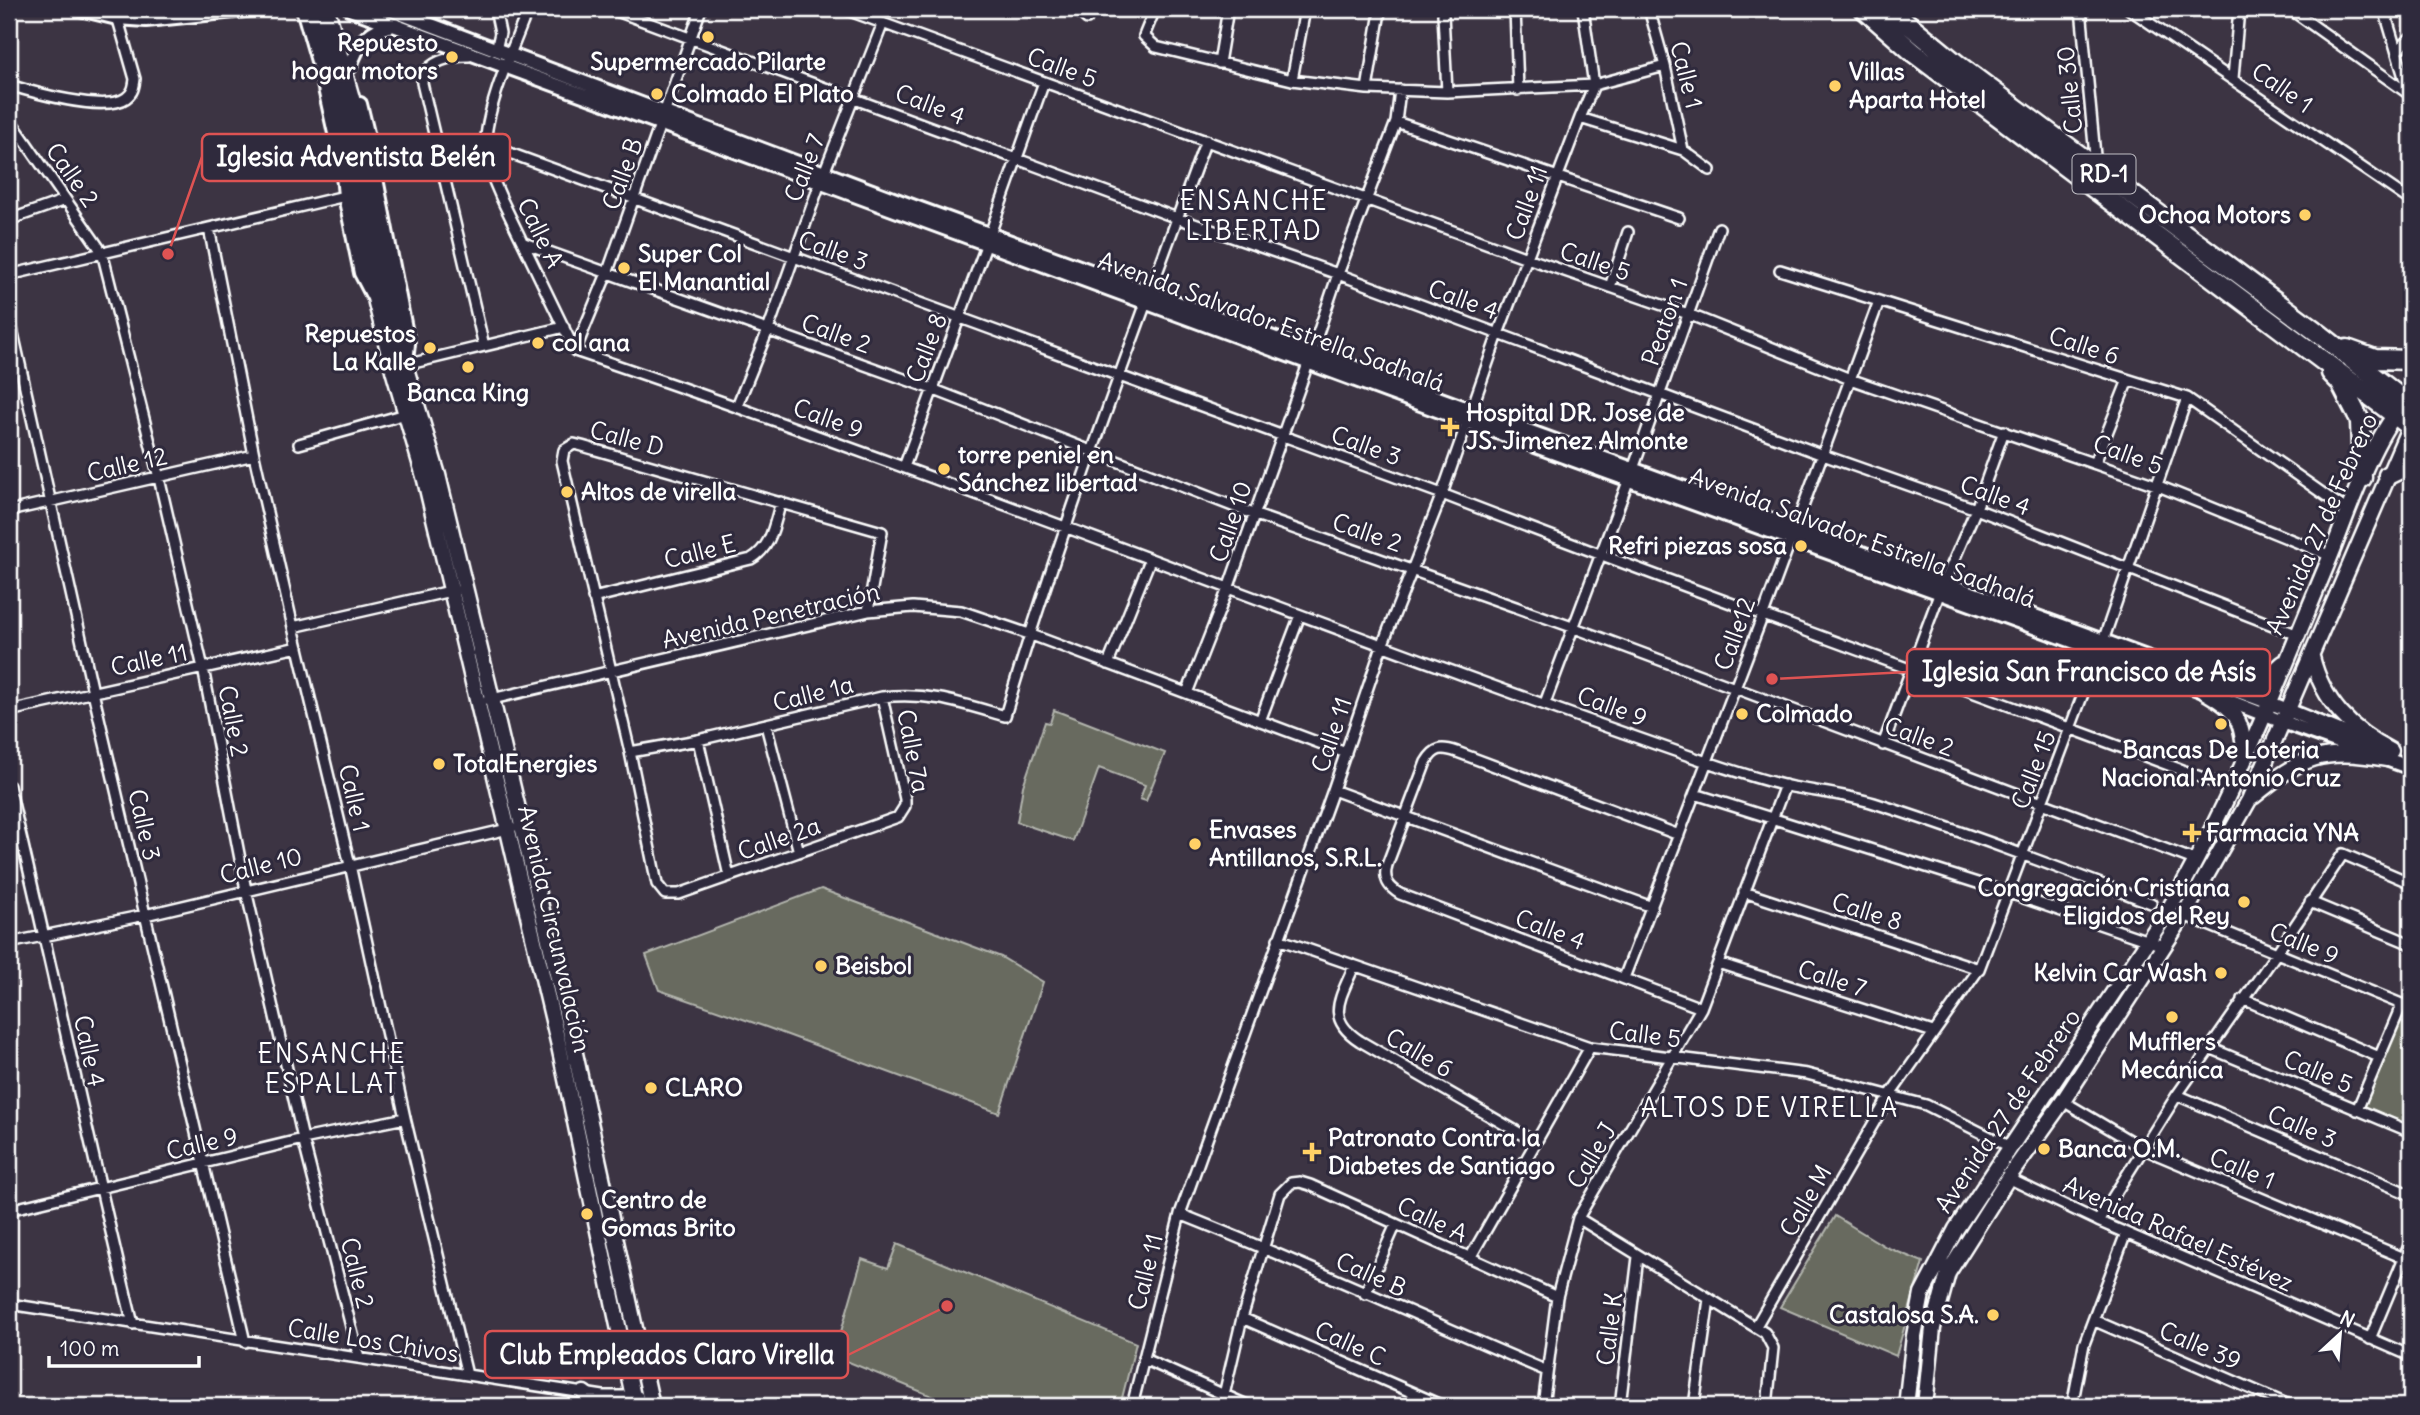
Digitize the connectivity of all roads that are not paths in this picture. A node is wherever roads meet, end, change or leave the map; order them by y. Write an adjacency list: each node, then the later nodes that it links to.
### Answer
1 (80, 9): 29 (main road)
2 (256, 9): 29 (main road)
3 (303, 9): 67 (main road, Avenida Circunvalación)
4 (314, 9): 54 (main road, Avenida Circunvalación)
5 (327, 9): 54 (main road, Avenida Circunvalación)
6 (334, 9): 42 (main road, Avenida Circunvalación)
7 (350, 9): 31 (main road, Avenida Salvador Estrella Sadhalá)
8 (389, 9): 31 (main road, Avenida Salvador Estrella Sadhalá)
9 (495, 9): 36 (street)
10 (528, 9): 39 (street, Calle A)
11 (611, 9): 35 (street, Calle 4)
12 (701, 9): 35 (street, Calle B)
13 (844, 9): 33 (street, Calle 5)
14 (1076, 9): 32 (street)
15 (1155, 9): 40 (street)
16 (1228, 9): 40 (street)
17 (1306, 9): 44 (street)
18 (1515, 9): 50 (street)
19 (1583, 9): 47 (street)
20 (1648, 9): 41 (street, Calle 1)
21 (1864, 9): 94 (highway, RD-1)
22 (1890, 9): 63 (highway, RD-1)
23 (2081, 9): 63 (street, Calle 30)
24 (2129, 9): 43 (street, Calle 1)
25 (2239, 9): 43 (street)
26 (2290, 9): 53 (street)
27 (2384, 9): 37 (street)
28 (1380, 12): 48 (street)
29 (116, 13): 46 (street)
30 (1443, 15): 51 (street)
31 (400, 16): 36 (main road, Avenida Salvador Estrella Sadhalá); 38 (main road, Avenida Salvador Estrella Sadhalá); 42 (main road)
32 (1087, 19)
33 (883, 23): 45 (street, Calle 5); 52 (street, Calle 7)
34 (2411, 37): 37 (street)
35 (690, 38): 52 (street, Calle 4); 57 (street, Calle B)
36 (496, 50): 39 (main road, Avenida Salvador Estrella Sadhalá)
37 (2397, 51): 53 (street)
38 (478, 55): 39 (main road, Avenida Salvador Estrella Sadhalá); 99 (street)
39 (508, 60): 57 (main road, Avenida Salvador Estrella Sadhalá); 60 (street, Calle A)
40 (1219, 63): 44 (street)
41 (1665, 66): 47 (street); 61 (street, Calle 1)
42 (351, 67): 103 (main road, Avenida Circunvalación)
43 (2233, 78): 71 (street, Calle 1)
44 (1292, 80): 48 (street)
45 (1044, 82): 59 (street, Calle 5); 62 (street, Calle 8)
46 (9, 85)
47 (1594, 85): 50 (street); 55 (street, Calle 11)
48 (1367, 89): 49 (street)
49 (1400, 90): 51 (street); 58 (street, Calle 10)
50 (1518, 90): 51 (street)
51 (1447, 92)
52 (853, 97): 62 (street, Calle 4); 65 (street, Calle 7)
53 (2410, 98)
54 (348, 111): 90 (main road, Avenida Circunvalación); 103 (main road, Avenida Circunvalación)
55 (1580, 117): 61 (street); 66 (street, Calle 11)
56 (9, 118): 70 (street, Calle 2)
57 (664, 118): 65 (main road, Avenida Salvador Estrella Sadhalá); 68 (street, Calle B)
58 (1396, 122): 66 (street); 69 (street, Calle 10)
59 (1206, 140): 69 (street, Calle 5); 72 (street)
60 (485, 144): 68 (street, Calle 3); 79 (street, Calle A)
61 (1683, 150): 64 (street)
62 (1017, 159): 72 (street, Calle 4); 78 (street, Calle 8)
63 (2095, 168): 98 (highway, RD-1)
64 (1710, 170)
65 (822, 177): 78 (main road, Avenida Salvador Estrella Sadhalá); 81 (street, Calle 7)
66 (1558, 177): 73 (street); 82 (street, Calle 11)
67 (345, 196): 75 (street); 90 (main road, Avenida Circunvalación)
68 (634, 199): 81 (street, Calle 3); 84 (street, Calle B)
69 (1366, 199): 82 (street, Calle 5); 85 (street, Calle 10)
70 (65, 200): 74 (street); 80 (street, Calle 2)
71 (2411, 201)
72 (1177, 218): 85 (street, Calle 4); 88 (street)
73 (1679, 218)
74 (9, 220)
75 (209, 228): 80 (street); 118 (street, Calle 1)
76 (1719, 228): 91 (street, Peaton 1)
77 (1628, 232): 87 (street)
78 (989, 239): 88 (main road, Avenida Salvador Estrella Sadhalá); 93 (street, Calle 8)
79 (524, 243): 84 (street, Calle 2); 95 (street, Calle A)
80 (102, 252): 86 (street); 125 (street, Calle 2)
81 (792, 257): 93 (street, Calle 3); 96 (street, Calle 7)
82 (1527, 258): 87 (street, Calle 5); 97 (street, Calle 11)
83 (1780, 270): 89 (street, Calle 6)
84 (608, 271): 96 (street, Calle 2); 100 (street, Calle B)
85 (1338, 274): 97 (street, Calle 4); 101 (street, Calle 10)
86 (9, 275)
87 (1610, 287): 91 (street, Calle 5)
88 (1148, 297): 101 (main road, Avenida Salvador Estrella Sadhalá); 104 (street)
89 (1879, 301): 105 (street, Calle12); 106 (street, Calle 6)
90 (376, 303): 112 (main road, Avenida Circunvalación)
91 (1688, 314): 105 (street, Calle 5); 108 (street, Peaton 1)
92 (9, 316): 129 (street, Calle 3)
93 (960, 318): 104 (street, Calle 3); 107 (street, Calle 8)
94 (2276, 324): 111 (highway); 126 (highway)
95 (564, 327): 99 (street); 100 (street, Calle A)
96 (768, 330): 107 (street, Calle 2); 110 (street, Calle 7)
97 (1498, 334): 108 (street, Calle 4); 113 (street, Calle 11)
98 (2321, 335): 102 (highway); 111 (highway)
99 (484, 346): 103 (street)
100 (575, 351): 110 (street, Calle 9)
101 (1310, 356): 113 (main road, Avenida Salvador Estrella Sadhalá); 115 (street, Calle 10)
102 (2411, 360)
103 (405, 365): 144 (main road, Avenida Circunvalación)
104 (1120, 378): 115 (street, Calle 3); 117 (street)
105 (1850, 379): 114 (street, Calle 5); 119 (street, Calle12)
106 (2128, 380): 109 (street, Calle 6); 120 (street)
107 (932, 389): 117 (street, Calle 2); 122 (street, Calle 8)
108 (1659, 394): 119 (street, Calle 4); 123 (street, Peaton 1)
109 (2187, 398): 127 (street, Calle 15); 133 (street, Calle 6)
110 (737, 406): 122 (street, Calle 9)
111 (2408, 413): 124 (main road, Avenida 27 de Febrero); 126 (main road, Avenida 27 de Febrero)
112 (406, 414): 116 (street); 144 (main road, Avenida Circunvalación)
113 (1469, 416): 123 (main road, Avenida Salvador Estrella Sadhalá); 128 (street, Calle 11)
114 (2004, 431): 120 (street, Calle 5); 131 (street)
115 (1281, 435): 128 (street, Calle 3); 134 (street, Calle 10)
116 (299, 444)
117 (1093, 452): 134 (street, Calle 2); 135 (street)
118 (254, 455): 125 (street, Calle 12); 149 (street, Calle 1)
119 (1823, 455): 131 (street, Calle 4); 136 (street, Calle12)
120 (2095, 463): 127 (street, Calle 5)
121 (2411, 464): 124 (highway)
122 (904, 467): 135 (street, Calle 9)
123 (1631, 474): 136 (main road, Avenida Salvador Estrella Sadhalá); 137 (street, Peaton 1)
124 (2388, 475): 156 (main road, Avenida 27 de Febrero)
125 (159, 478): 129 (street, Calle 12); 159 (street, Calle 2)
126 (2362, 478): 133 (main road, Avenida 27 de Febrero)
127 (2156, 485): 138 (street, Calle 5); 140 (street, Calle 15)
128 (1442, 494): 137 (street, Calle 3); 141 (street, Calle 11)
129 (51, 502): 132 (street, Calle 12); 164 (street, Calle 3)
130 (781, 502): 145 (street, Calle E); 145 (street, Calle D); 146 (street, Calle D)
131 (1976, 509): 140 (street, Calle 4); 143 (street)
132 (9, 511)
133 (2349, 512): 138 (main road, Avenida 27 de Febrero)
134 (1253, 514): 141 (street, Calle 2); 142 (street, Calle 10)
135 (1065, 528): 139 (street, Calle 9); 151 (street)
136 (1792, 533): 143 (main road, Avenida Salvador Estrella Sadhalá); 148 (street, Calle12)
137 (1600, 555): 148 (street, Calle 3); 150 (street, Peaton 1)
138 (2331, 556): 152 (main road, Avenida 27 de Febrero)
139 (1150, 560): 142 (street, Calle 9); 158 (street)
140 (2128, 567): 152 (street, Calle 4); 154 (street, Calle 15)
141 (1412, 570): 150 (street, Calle 2); 153 (street, Calle 11)
142 (1230, 586): 147 (street, Calle 9); 165 (street, Calle 10)
143 (1942, 588): 154 (main road, Avenida Salvador Estrella Sadhalá); 160 (street)
144 (458, 590): 149 (street); 167 (main road, Avenida Circunvalación)
145 (593, 598): 161 (street, Calle D)
146 (868, 611): 151 (street, Avenida Penetración); 161 (street, Avenida Penetración)
147 (1300, 615): 153 (street, Calle 9); 172 (street)
148 (1763, 615): 160 (street, Calle 3); 162 (street, Calle12)
149 (293, 627): 155 (street, Calle 1)
150 (1572, 627): 162 (street, Calle 2); 168 (street, Peaton 1)
151 (1029, 634): 158 (street, Avenida Penetración); 166 (street, Calle 1a)
152 (2298, 635): 157 (main road, Avenida 27 de Febrero)
153 (1382, 646): 168 (street, Calle 9); 178 (street, Calle 11)
154 (2101, 646): 163 (main road, Avenida Salvador Estrella Sadhalá); 174 (street, Calle 15)
155 (298, 647): 159 (street, Calle 11); 200 (street, Calle 1)
156 (2312, 657): 171 (main road, Avenida 27 de Febrero); 179 (main road)
157 (2286, 660): 163 (main road); 169 (main road, Avenida 27 de Febrero)
158 (1108, 664): 165 (street, Avenida Penetración)
159 (203, 668): 164 (street, Calle 11); 203 (street, Calle 2)
160 (1913, 668): 174 (street, Calle 3); 176 (street)
161 (612, 671): 167 (street, Avenida Penetración); 177 (street, Calle D)
162 (1736, 688): 176 (street, Calle 2); 182 (street, Calle12)
163 (2212, 688): 169 (main road, Avenida Salvador Estrella Sadhalá); 180 (main road)
164 (93, 692): 170 (street, Calle 11); 210 (street, Calle 3)
165 (1187, 693): 172 (street, Avenida Penetración)
166 (882, 697): 173 (street, Calle 1a); 191 (street, Calle 7a)
167 (485, 700): 194 (main road, Avenida Circunvalación); 195 (main road, Avenida Circunvalación)
168 (1545, 703): 182 (street, Calle 9)
169 (2266, 708): 171 (main road, Avenida Salvador Estrella Sadhalá); 180 (main road, Avenida 27 de Febrero)
170 (9, 711)
171 (2286, 716): 179 (main road, Avenida Salvador Estrella Sadhalá); 189 (main road, Avenida 27 de Febrero)
172 (1260, 721): 178 (street, Avenida Penetración)
173 (766, 725): 175 (street, Calle 1a); 197 (street)
174 (2070, 728): 186 (street, Calle 3); 190 (street, Calle 15)
175 (698, 740): 177 (street, Calle 1a); 201 (street)
176 (1883, 745): 190 (street, Calle 2)
177 (630, 752): 206 (street, Calle D)
178 (1346, 753): 187 (street, Calle 11)
179 (2389, 755): 181 (main road, Avenida Salvador Estrella Sadhalá); 183 (main road, Avenida Salvador Estrella Sadhalá); 189 (main road)
180 (2245, 757): 186 (main road, Avenida 27 de Febrero)
181 (2411, 759)
182 (1707, 762): 184 (street, Calle 9); 188 (street, Calle12)
183 (2411, 768)
184 (1786, 785): 193 (street, Calle J); 198 (street, Calle 9)
185 (9, 786): 212 (street, Calle 4)
186 (2232, 789): 199 (main road, Avenida 27 de Febrero)
187 (1333, 790): 192 (street); 213 (street, Calle 11)
188 (1695, 794): 193 (street); 196 (street, Calle12)
189 (2249, 800): 211 (main road, Avenida 27 de Febrero)
190 (2041, 802): 198 (street, Calle 15); 199 (street, Calle 2)
191 (902, 813): 197 (street, Calle 2a)
192 (1405, 817): 196 (street); 209 (street); 222 (street, Calle 4)
193 (1772, 818): 204 (street, Calle J); 205 (street)
194 (522, 826): 195 (street, Calle 10); 274 (main road, Avenida Circunvalación)
195 (507, 829): 200 (street, Calle 10); 273 (main road, Avenida Circunvalación)
196 (1679, 835): 209 (street, Calle12)
197 (799, 852): 201 (street, Calle 2a)
198 (2024, 854): 205 (street, Calle 15); 208 (street, Calle 9)
199 (2197, 861): 214 (main road, Avenida 27 de Febrero)
200 (350, 865): 203 (street, Calle 10); 235 (street, Calle 1)
201 (729, 876): 206 (street, Calle 2a)
202 (2411, 883): 207 (street)
203 (246, 890): 210 (street, Calle 10); 237 (street, Calle 2)
204 (1744, 892): 219 (street, Calle J); 221 (street, Calle 8)
205 (2009, 893): 214 (street); 221 (street, Calle 15)
206 (665, 894)
207 (2310, 902): 216 (street); 218 (street)
208 (2151, 903)
209 (1652, 907): 222 (street, Calle12)
210 (145, 915): 212 (street, Calle 10); 241 (street, Calle 3)
211 (2184, 915): 217 (main road, Avenida 27 de Febrero); 218 (street, Calle 9)
212 (45, 935): 215 (street, Calle 10); 243 (street, Calle 4)
213 (1278, 939): 220 (street, Calle 5); 246 (street, Calle 11)
214 (2147, 941): 217 (street); 239 (main road, Avenida 27 de Febrero)
215 (9, 943)
216 (2411, 944)
217 (2163, 946): 233 (main road, Avenida 27 de Febrero)
218 (2276, 954): 223 (street); 224 (street, Calle 9)
219 (1718, 963): 225 (street, Calle J); 226 (street, Calle 7)
220 (1354, 966): 227 (street, Calle 5); 238 (street, Calle 6)
221 (1979, 969): 226 (street, Calle 15)
222 (1624, 978): 225 (street, Calle 4)
223 (2243, 999): 228 (street); 229 (street)
224 (2407, 1006): 229 (street)
225 (1701, 1008): 230 (street, Calle J)
226 (1934, 1032): 232 (street, Calle 15)
227 (1590, 1047): 230 (street, Calle 5); 238 (street)
228 (2210, 1048): 231 (street); 234 (street, Calle 5)
229 (2379, 1057): 234 (street)
230 (1673, 1058): 232 (street, Calle 5); 247 (street, Calle J)
231 (2177, 1094): 240 (street); 244 (street, Calle 3)
232 (1890, 1095): 239 (street, Calle 5); 263 (street, Calle M)
233 (2063, 1101): 240 (street, Calle 1); 242 (main road, Avenida 27 de Febrero)
234 (2357, 1110): 236 (street, Calle 5)
235 (405, 1118): 237 (street, Calle 9); 270 (street, Calle 1)
236 (2411, 1132)
237 (303, 1139): 241 (street, Calle 9); 267 (street, Calle 2)
238 (1535, 1142): 254 (street)
239 (2010, 1147): 242 (street); 283 (main road, Avenida 27 de Febrero)
240 (2144, 1149): 248 (street); 255 (street, Calle 1)
241 (202, 1165): 243 (street, Calle 9); 265 (street, Calle 3)
242 (2008, 1178): 248 (street, Avenida Rafael Estévez); 284 (main road, Avenida 27 de Febrero)
243 (99, 1187): 245 (street, Calle 9); 262 (street, Calle 4)
244 (2411, 1195)
245 (9, 1210)
246 (1180, 1214): 252 (street, Calle B); 268 (street, Calle 11)
247 (1578, 1218): 253 (street); 257 (street, Calle J)
248 (2098, 1221): 250 (street, Avenida Rafael Estévez)
249 (1396, 1224): 252 (street, Calle A); 254 (street, Calle A); 256 (street)
250 (2126, 1234): 261 (street); 264 (street, Avenida Rafael Estévez)
251 (2411, 1241): 255 (street)
252 (1262, 1247): 256 (street, Calle B); 260 (street)
253 (1638, 1257): 258 (street); 280 (street, Calle K)
254 (1470, 1258): 257 (street, Calle A)
255 (2407, 1260): 264 (street)
256 (1365, 1294): 269 (street, Calle B)
257 (1557, 1297): 269 (street, Calle J)
258 (1709, 1299): 263 (street); 281 (street)
259 (9, 1304): 262 (street, Calle Los Chivos)
260 (1242, 1318): 272 (street); 278 (street, Calle C)
261 (2093, 1321): 285 (street); 286 (street, Calle 39)
262 (134, 1324): 265 (street, Calle Los Chivos)
263 (1756, 1326): 282 (street)
264 (2370, 1339): 266 (street, Avenida Rafael Estévez)
265 (245, 1342): 267 (street, Calle Los Chivos)
266 (2411, 1356)
267 (359, 1358): 270 (street, Calle Los Chivos)
268 (1144, 1359): 272 (street); 276 (street, Calle 11)
269 (1547, 1371): 279 (street, Calle J)
270 (467, 1375): 271 (street, Calle Los Chivos)
271 (584, 1393): 273 (street, Calle Los Chivos); 275 (main road)
272 (1224, 1395): 277 (street)
273 (634, 1401): 274 (street, Calle Los Chivos)
274 (651, 1401)
275 (601, 1406)
276 (1132, 1406)
277 (1249, 1406)
278 (1443, 1406)
279 (1543, 1406)
280 (1620, 1406)
281 (1694, 1406)
282 (1767, 1406)
283 (1906, 1406)
284 (1925, 1406)
285 (2073, 1406)
286 (2291, 1406)

